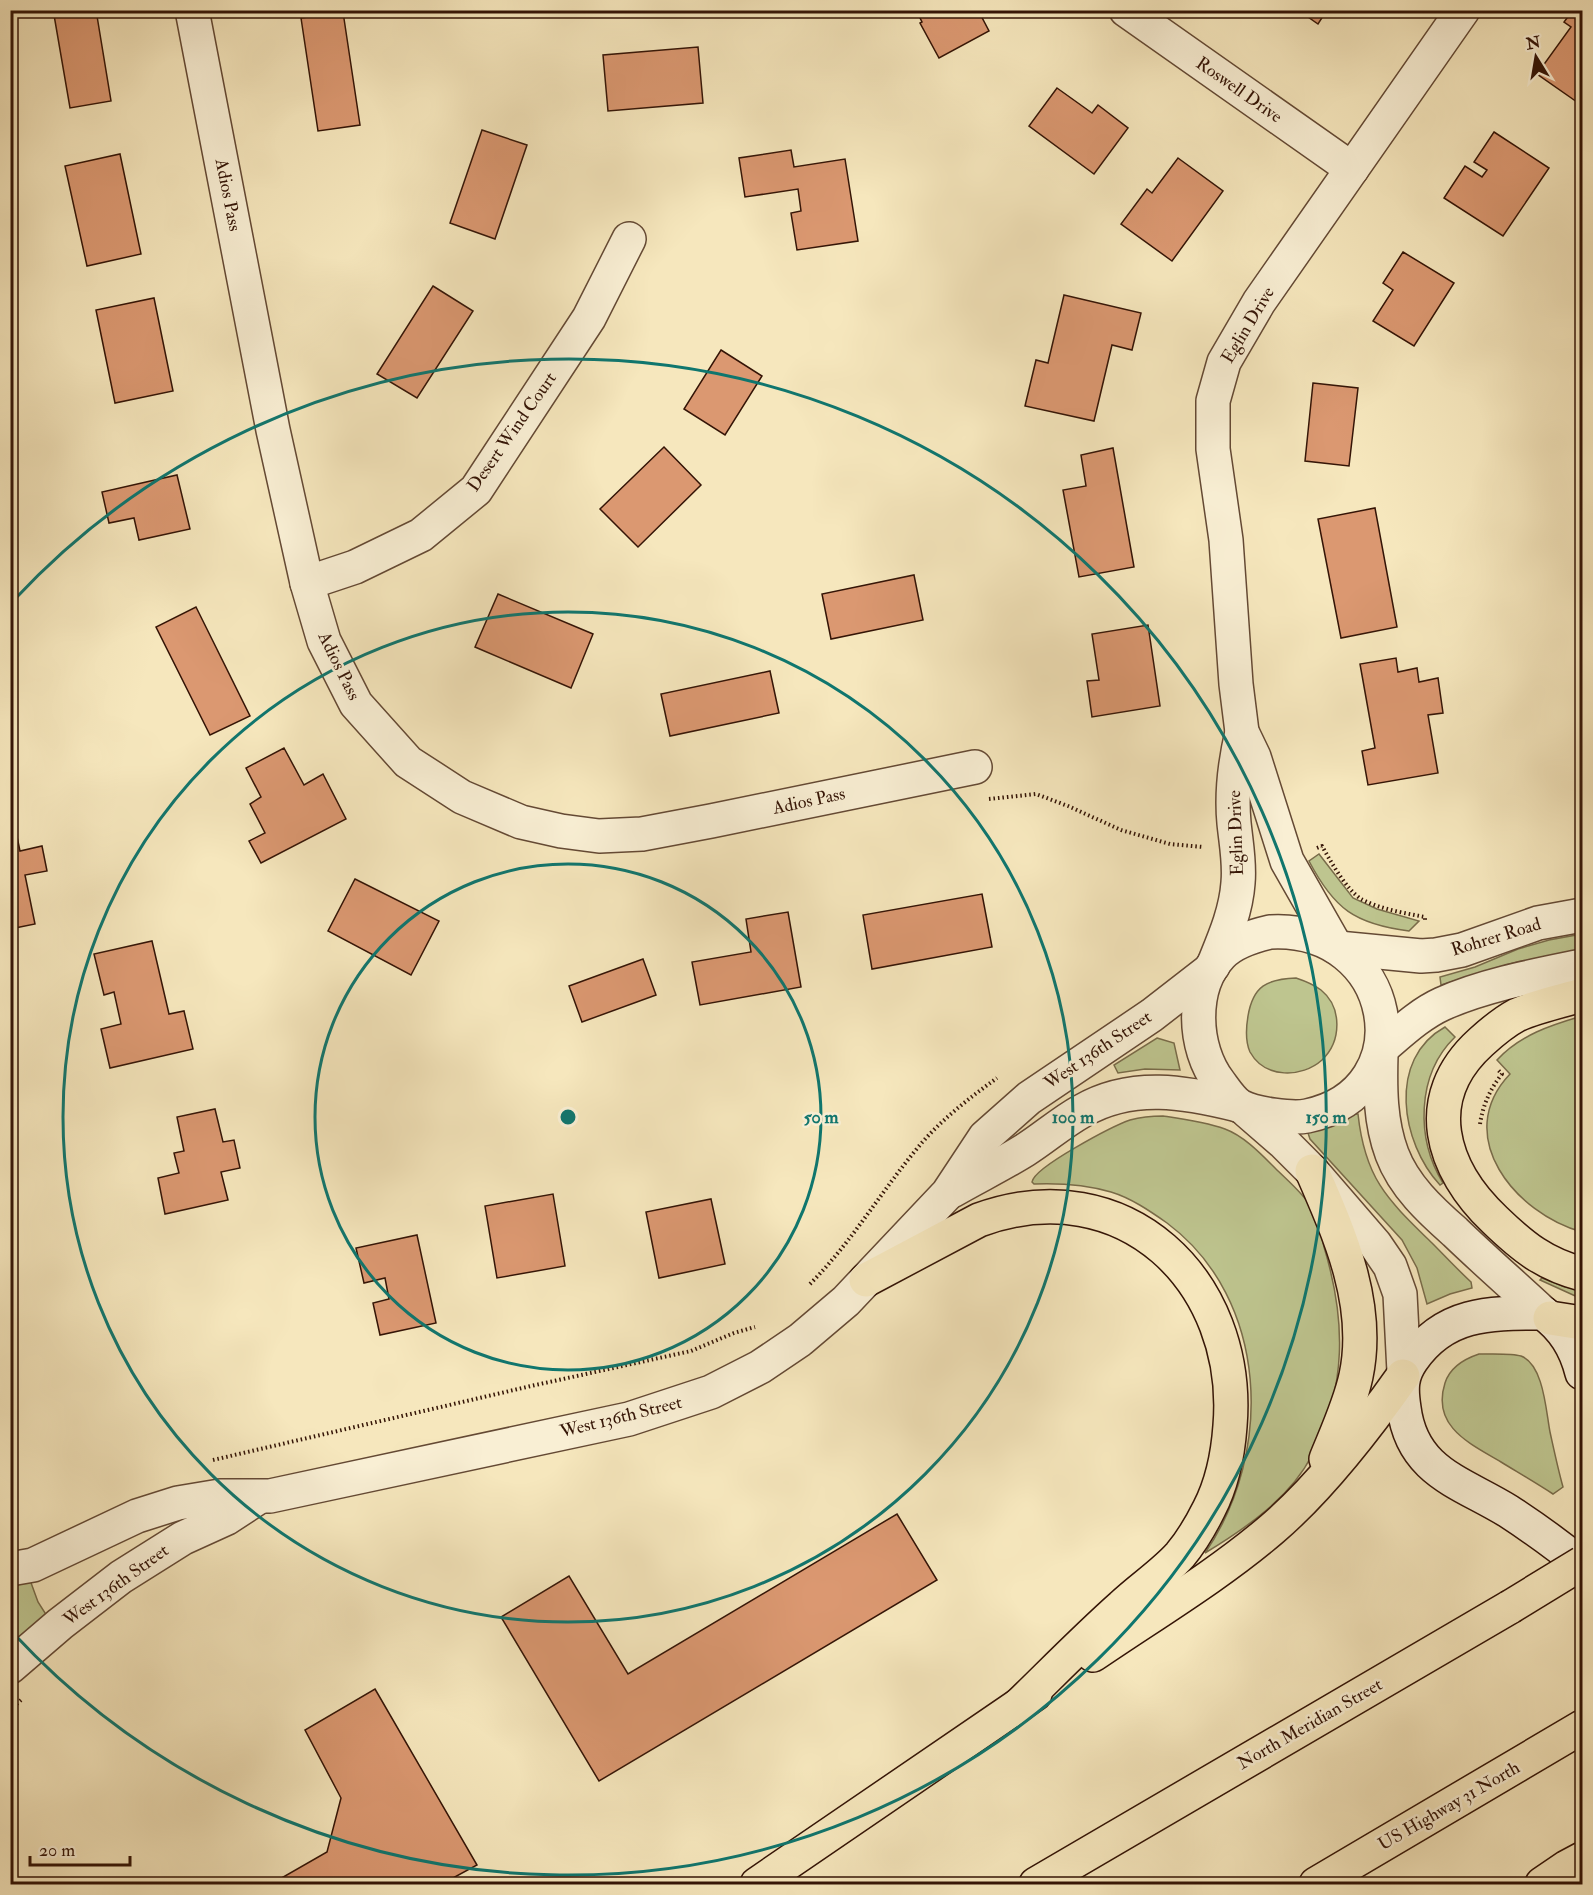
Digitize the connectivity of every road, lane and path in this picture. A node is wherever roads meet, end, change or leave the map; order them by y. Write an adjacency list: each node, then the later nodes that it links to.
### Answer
1 (192, 10): 6 (street, Adios Pass)
2 (1126, 10): 4 (street, Roswell Drive)
3 (1463, 10): 4 (street, Eglin Drive)
4 (1352, 169): 7 (street, Eglin Drive)
5 (629, 239): 6 (street, Desert Wind Court)
6 (307, 583): 8 (street, Adios Pass)
7 (1242, 732): 14 (street, Eglin Drive); 16 (street, Eglin Drive)
8 (975, 767)
9 (979, 800): 11 (path)
10 (1322, 846): 13 (path)
11 (1209, 847)
12 (1582, 915): 14 (street, Rohrer Road)
13 (1425, 926)
14 (1337, 947): 16 (street); 18 (street)
15 (1582, 966): 18 (street)
16 (1211, 968): 21 (street); 24 (street, West 136th Street)
17 (1582, 995): 25 (highway)
18 (1382, 1049): 21 (street); 28 (street)
19 (1002, 1074): 27 (path)
20 (1502, 1074): 22 (path)
21 (1241, 1106): 23 (street, West 136th Street); 24 (street, West 136th Street)
22 (1480, 1127)
23 (1312, 1172): 32 (street, West 136th Street); 34 (highway)
24 (948, 1193): 26 (street, West 136th Street)
25 (1582, 1275)
26 (866, 1280): 35 (street, West 136th Street); 39 (highway)
27 (807, 1287)
28 (1546, 1316): 30 (highway); 31 (street); 32 (street)
29 (763, 1323): 33 (path)
30 (1582, 1323)
31 (1582, 1373)
32 (1404, 1374): 34 (highway); 36 (street, West 136th Street)
33 (210, 1461)
34 (1316, 1486): 39 (highway)
35 (260, 1497): 37 (street, West 136th Street); 38 (street, West 136th Street)
36 (1582, 1564): 43 (highway, North Meridian Street, bridge)
37 (10, 1569)
38 (10, 1667)
39 (1018, 1706): 42 (highway)
40 (1582, 1727): 44 (highway, US Highway 31 North)
41 (1582, 1859): 45 (highway)
42 (757, 1884)
43 (1036, 1884)
44 (1316, 1884)
45 (1542, 1884)

